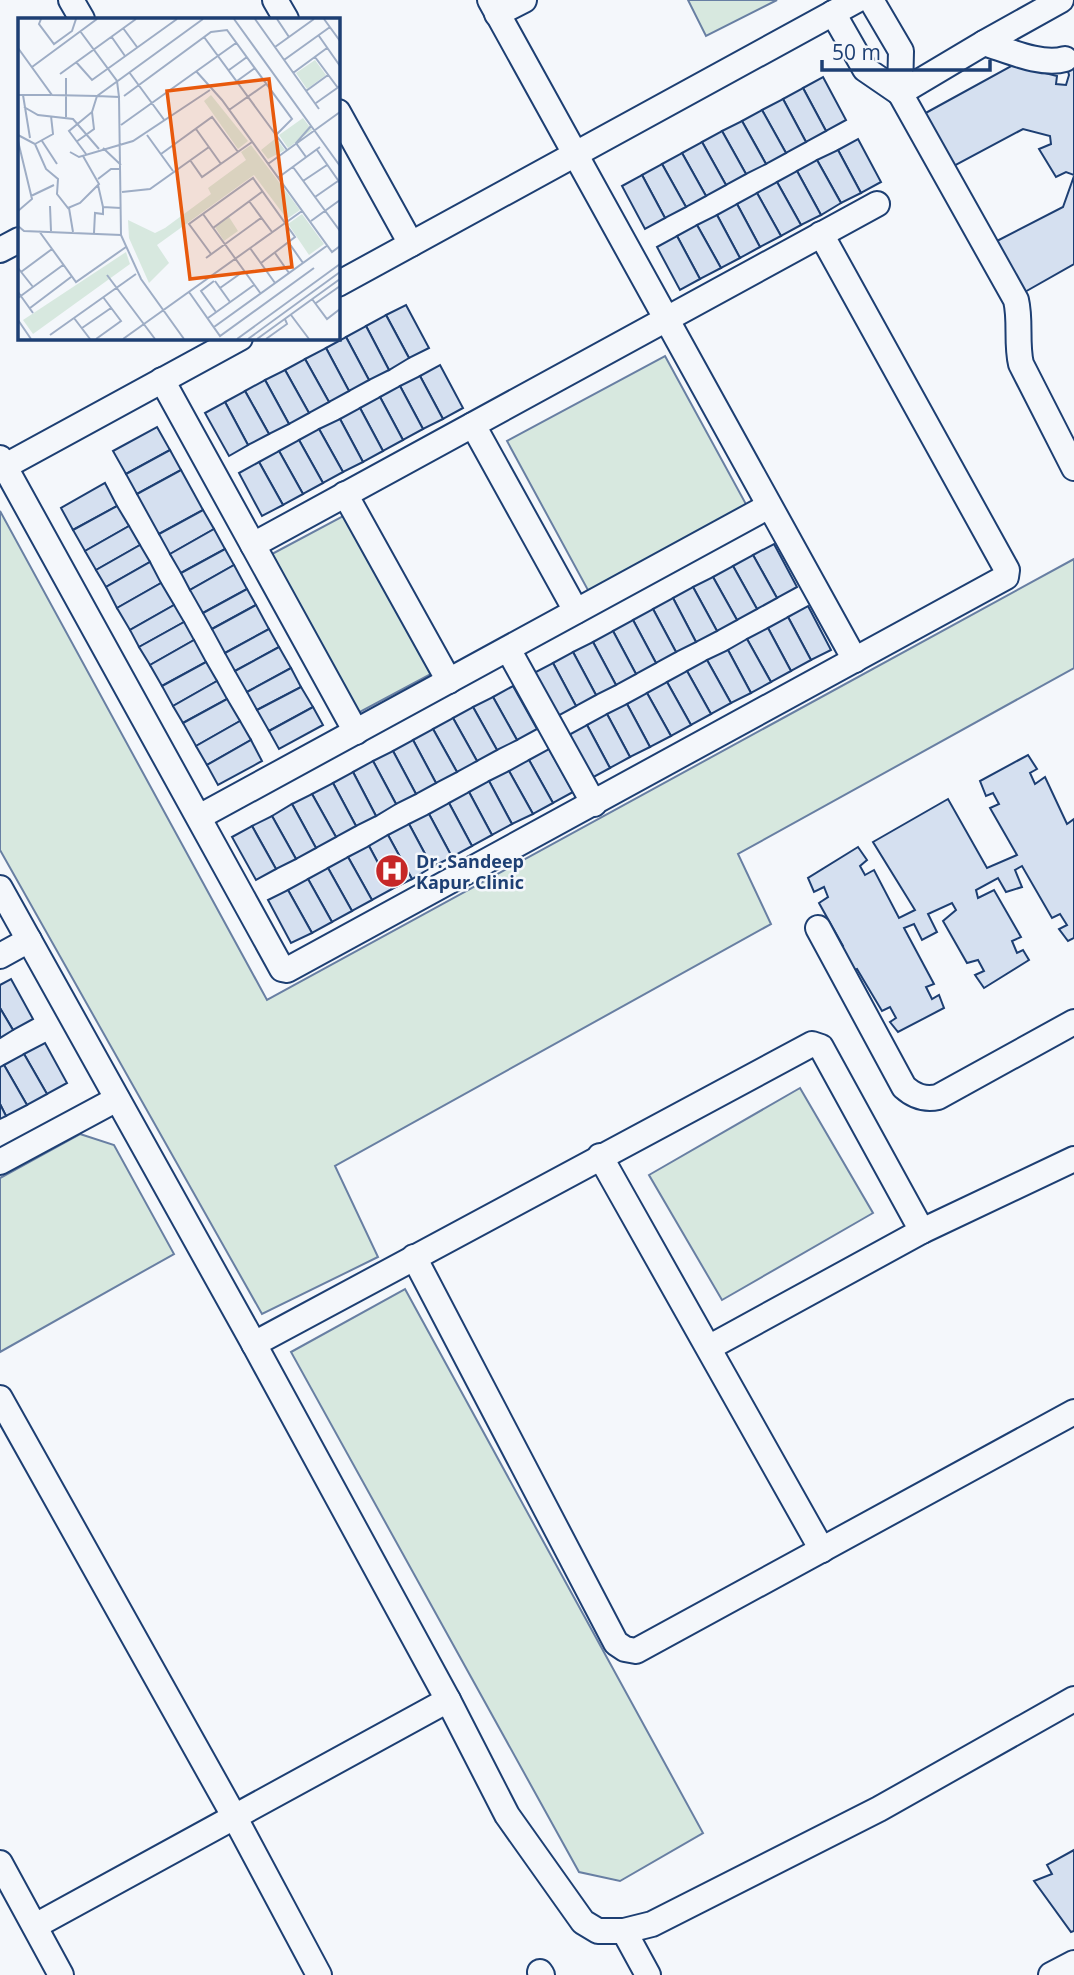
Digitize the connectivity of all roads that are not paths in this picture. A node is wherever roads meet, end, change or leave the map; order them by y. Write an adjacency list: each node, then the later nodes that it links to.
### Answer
1 (71, 0): 7 (street)
2 (275, 0): 8 (street)
3 (524, 0): 6 (street)
4 (1061, 0): 9 (street)
5 (852, 4): 11 (street); 11 (street); 13 (street)
6 (494, 7): 13 (street)
7 (81, 18)
8 (285, 18)
9 (984, 43): 10 (street); 11 (street)
10 (1065, 59)
11 (900, 93): 23 (street)
12 (340, 116): 16 (street)
13 (575, 154): 16 (street); 18 (street)
14 (877, 204): 15 (street)
15 (821, 234): 18 (street); 29 (street)
16 (411, 244): 17 (street)
17 (340, 283)
18 (666, 319): 21 (street); 25 (street)
19 (236, 340): 20 (street)
20 (162, 380): 22 (street); 26 (street)
21 (473, 425): 24 (street); 27 (street)
22 (1, 464): 33 (street)
23 (1074, 468)
24 (345, 494): 26 (street); 30 (street)
25 (769, 506): 27 (street); 29 (street)
26 (253, 545): 31 (street)
27 (576, 611): 28 (street)
28 (508, 649): 30 (street); 32 (street)
29 (855, 660): 32 (street)
30 (449, 681): 31 (street)
31 (356, 732): 33 (street)
32 (594, 804): 33 (street)
33 (198, 817)
34 (0, 888): 36 (street)
35 (818, 928): 38 (street)
36 (29, 940): 37 (street); 39 (street)
37 (0, 956)
38 (1074, 1022)
39 (117, 1099): 42 (street); 45 (street)
40 (600, 1156): 43 (street); 44 (street); 46 (street)
41 (1074, 1159): 43 (street)
42 (0, 1162)
43 (922, 1231): 46 (street)
44 (414, 1257): 45 (street); 49 (street)
45 (254, 1344): 51 (street)
46 (710, 1347): 49 (street)
47 (0, 1398): 52 (street)
48 (1074, 1412): 49 (street)
49 (822, 1550)
50 (1074, 1699): 55 (street)
51 (448, 1700): 52 (street); 55 (street)
52 (234, 1816): 54 (street); 58 (street)
53 (0, 1863): 54 (street)
54 (35, 1926): 57 (street)
55 (624, 1931): 59 (street)
56 (1074, 1963): 60 (street)
57 (61, 1975)
58 (319, 1975)
59 (648, 1975)
60 (1051, 1975)

